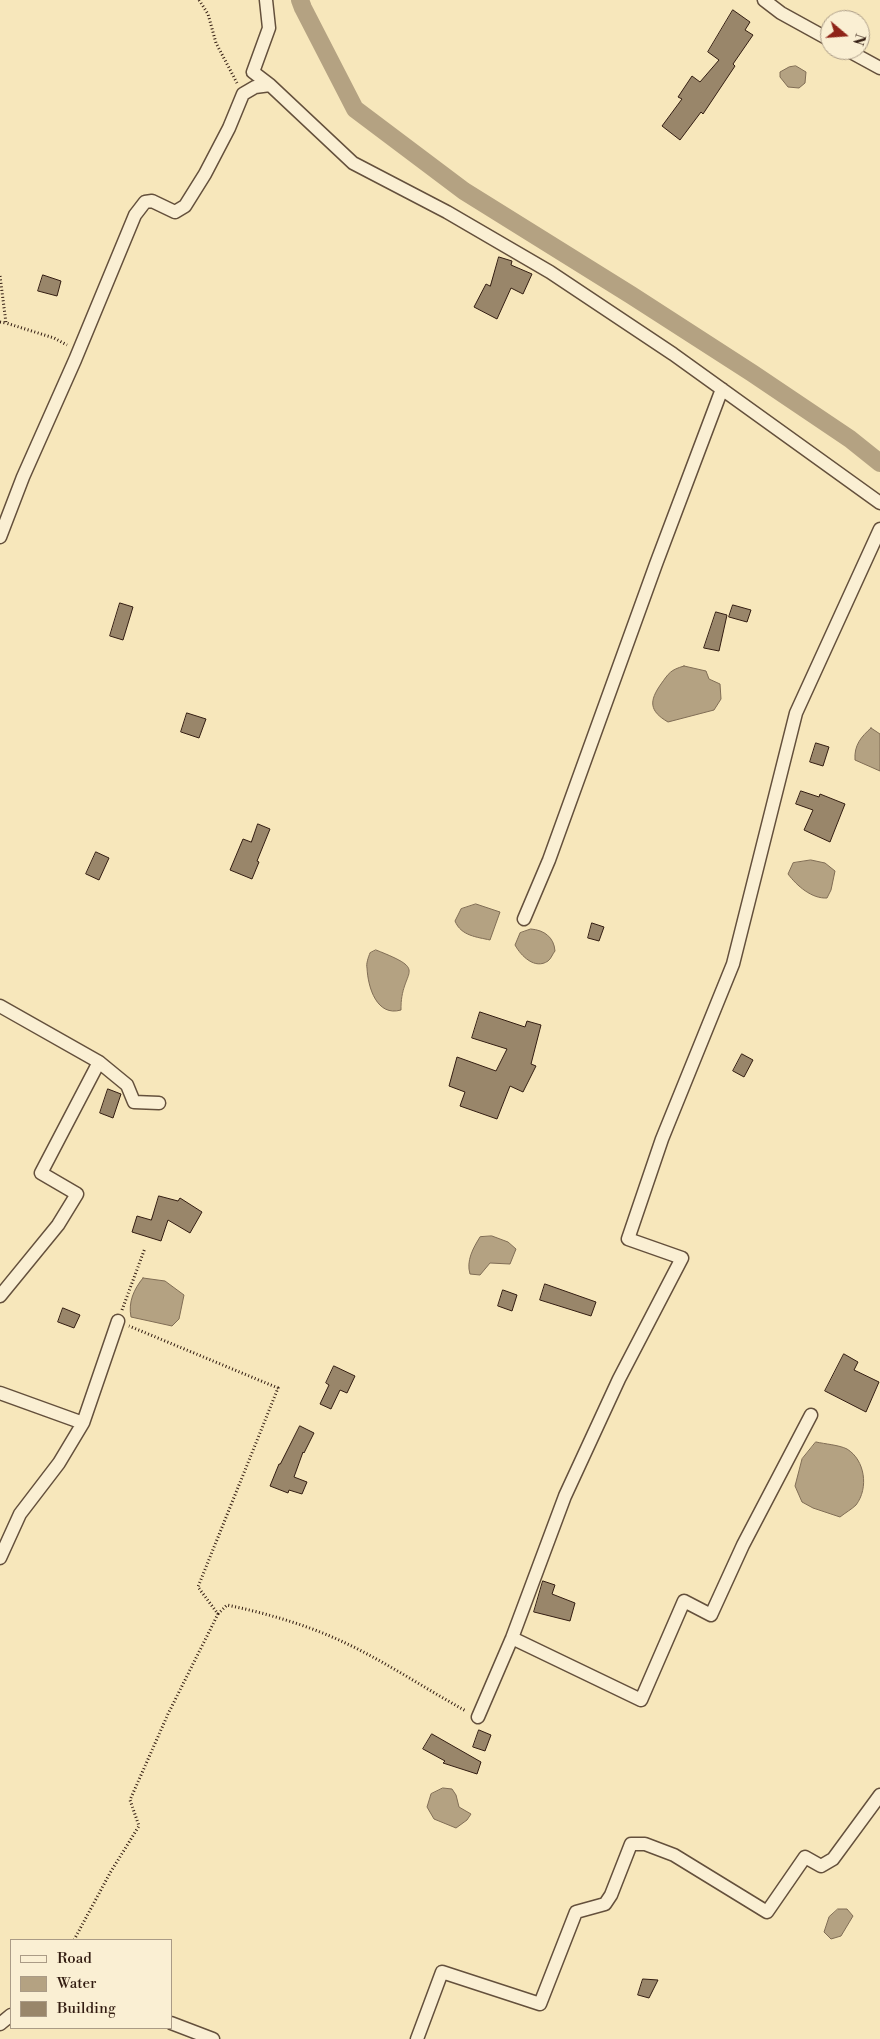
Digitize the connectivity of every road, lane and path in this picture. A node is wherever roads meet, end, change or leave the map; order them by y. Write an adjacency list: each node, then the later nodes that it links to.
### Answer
1 (199, 0): 8 (path)
2 (266, 0): 7 (street)
3 (764, 0): 4 (street)
4 (820, 34)
5 (865, 60): 6 (street)
6 (880, 68)
7 (270, 85): 8 (street); 13 (street)
8 (243, 94): 12 (street)
9 (0, 276): 11 (path)
10 (0, 322): 11 (path)
11 (6, 322): 12 (path)
12 (78, 350): 16 (street)
13 (722, 389): 14 (street); 17 (street)
14 (880, 503)
15 (880, 529): 29 (street)
16 (0, 537)
17 (524, 919)
18 (0, 1006): 19 (street)
19 (99, 1062): 20 (street); 22 (street)
20 (159, 1103)
21 (145, 1248): 23 (path)
22 (0, 1296)
23 (118, 1321): 26 (street); 28 (path)
24 (0, 1393): 26 (street)
25 (811, 1415): 29 (street)
26 (83, 1423): 27 (street)
27 (0, 1558)
28 (218, 1614): 30 (path); 32 (path)
29 (512, 1638): 30 (street)
30 (478, 1717)
31 (880, 1795): 37 (street)
32 (75, 1939)
33 (10, 2016): 35 (street)
34 (172, 2023): 36 (street)
35 (0, 2024)
36 (213, 2039)
37 (417, 2039)

